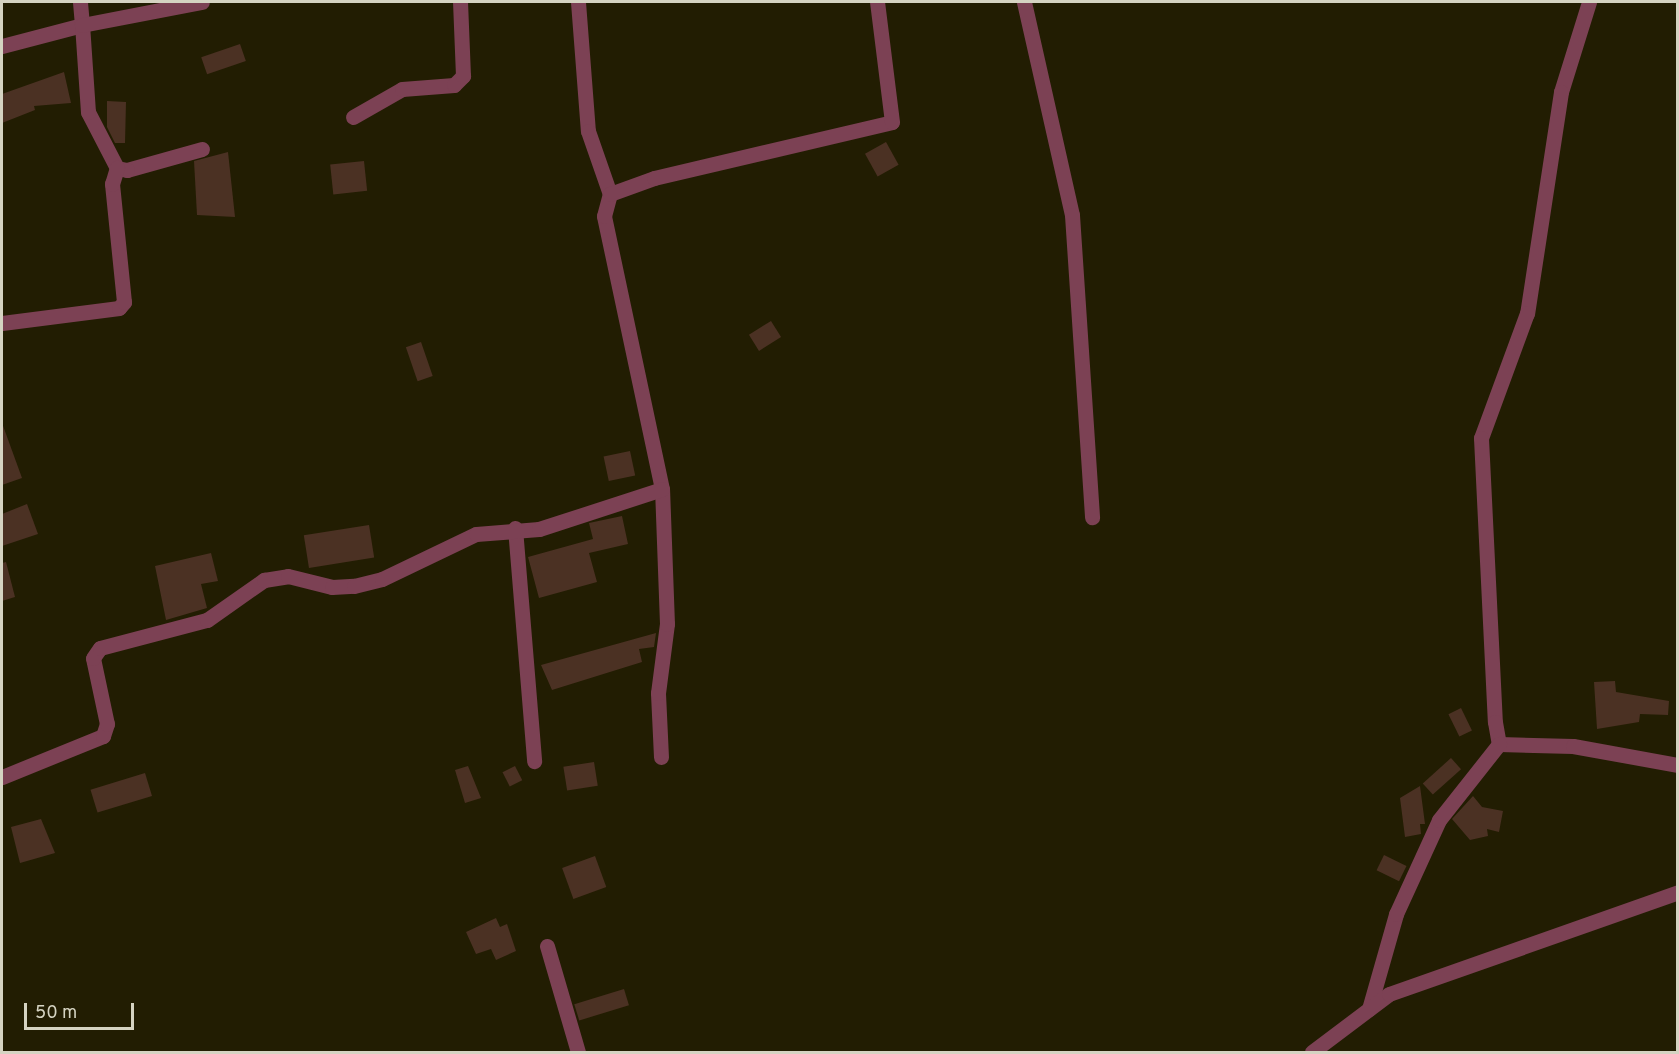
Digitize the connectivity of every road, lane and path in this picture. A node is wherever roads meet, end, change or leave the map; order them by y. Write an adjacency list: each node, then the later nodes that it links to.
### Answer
1 (81, 2): 8 (street)
2 (202, 2): 8 (street)
3 (460, 2): 10 (street)
4 (578, 2): 13 (street)
5 (877, 2): 13 (street)
6 (1024, 2): 16 (street)
7 (1589, 2): 18 (street)
8 (82, 25): 9 (street); 12 (street)
9 (2, 46)
10 (353, 117)
11 (202, 149): 12 (street)
12 (117, 168): 14 (street)
13 (610, 194): 15 (street)
14 (2, 323)
15 (662, 489): 17 (street); 19 (street)
16 (1092, 517)
17 (515, 528): 20 (street); 22 (street)
18 (1499, 744): 21 (street); 25 (street)
19 (661, 757)
20 (534, 761)
21 (1677, 765)
22 (2, 777)
23 (1677, 892): 25 (street)
24 (547, 946): 26 (street)
25 (1369, 1009): 27 (street)
26 (578, 1053)
27 (1312, 1053)

